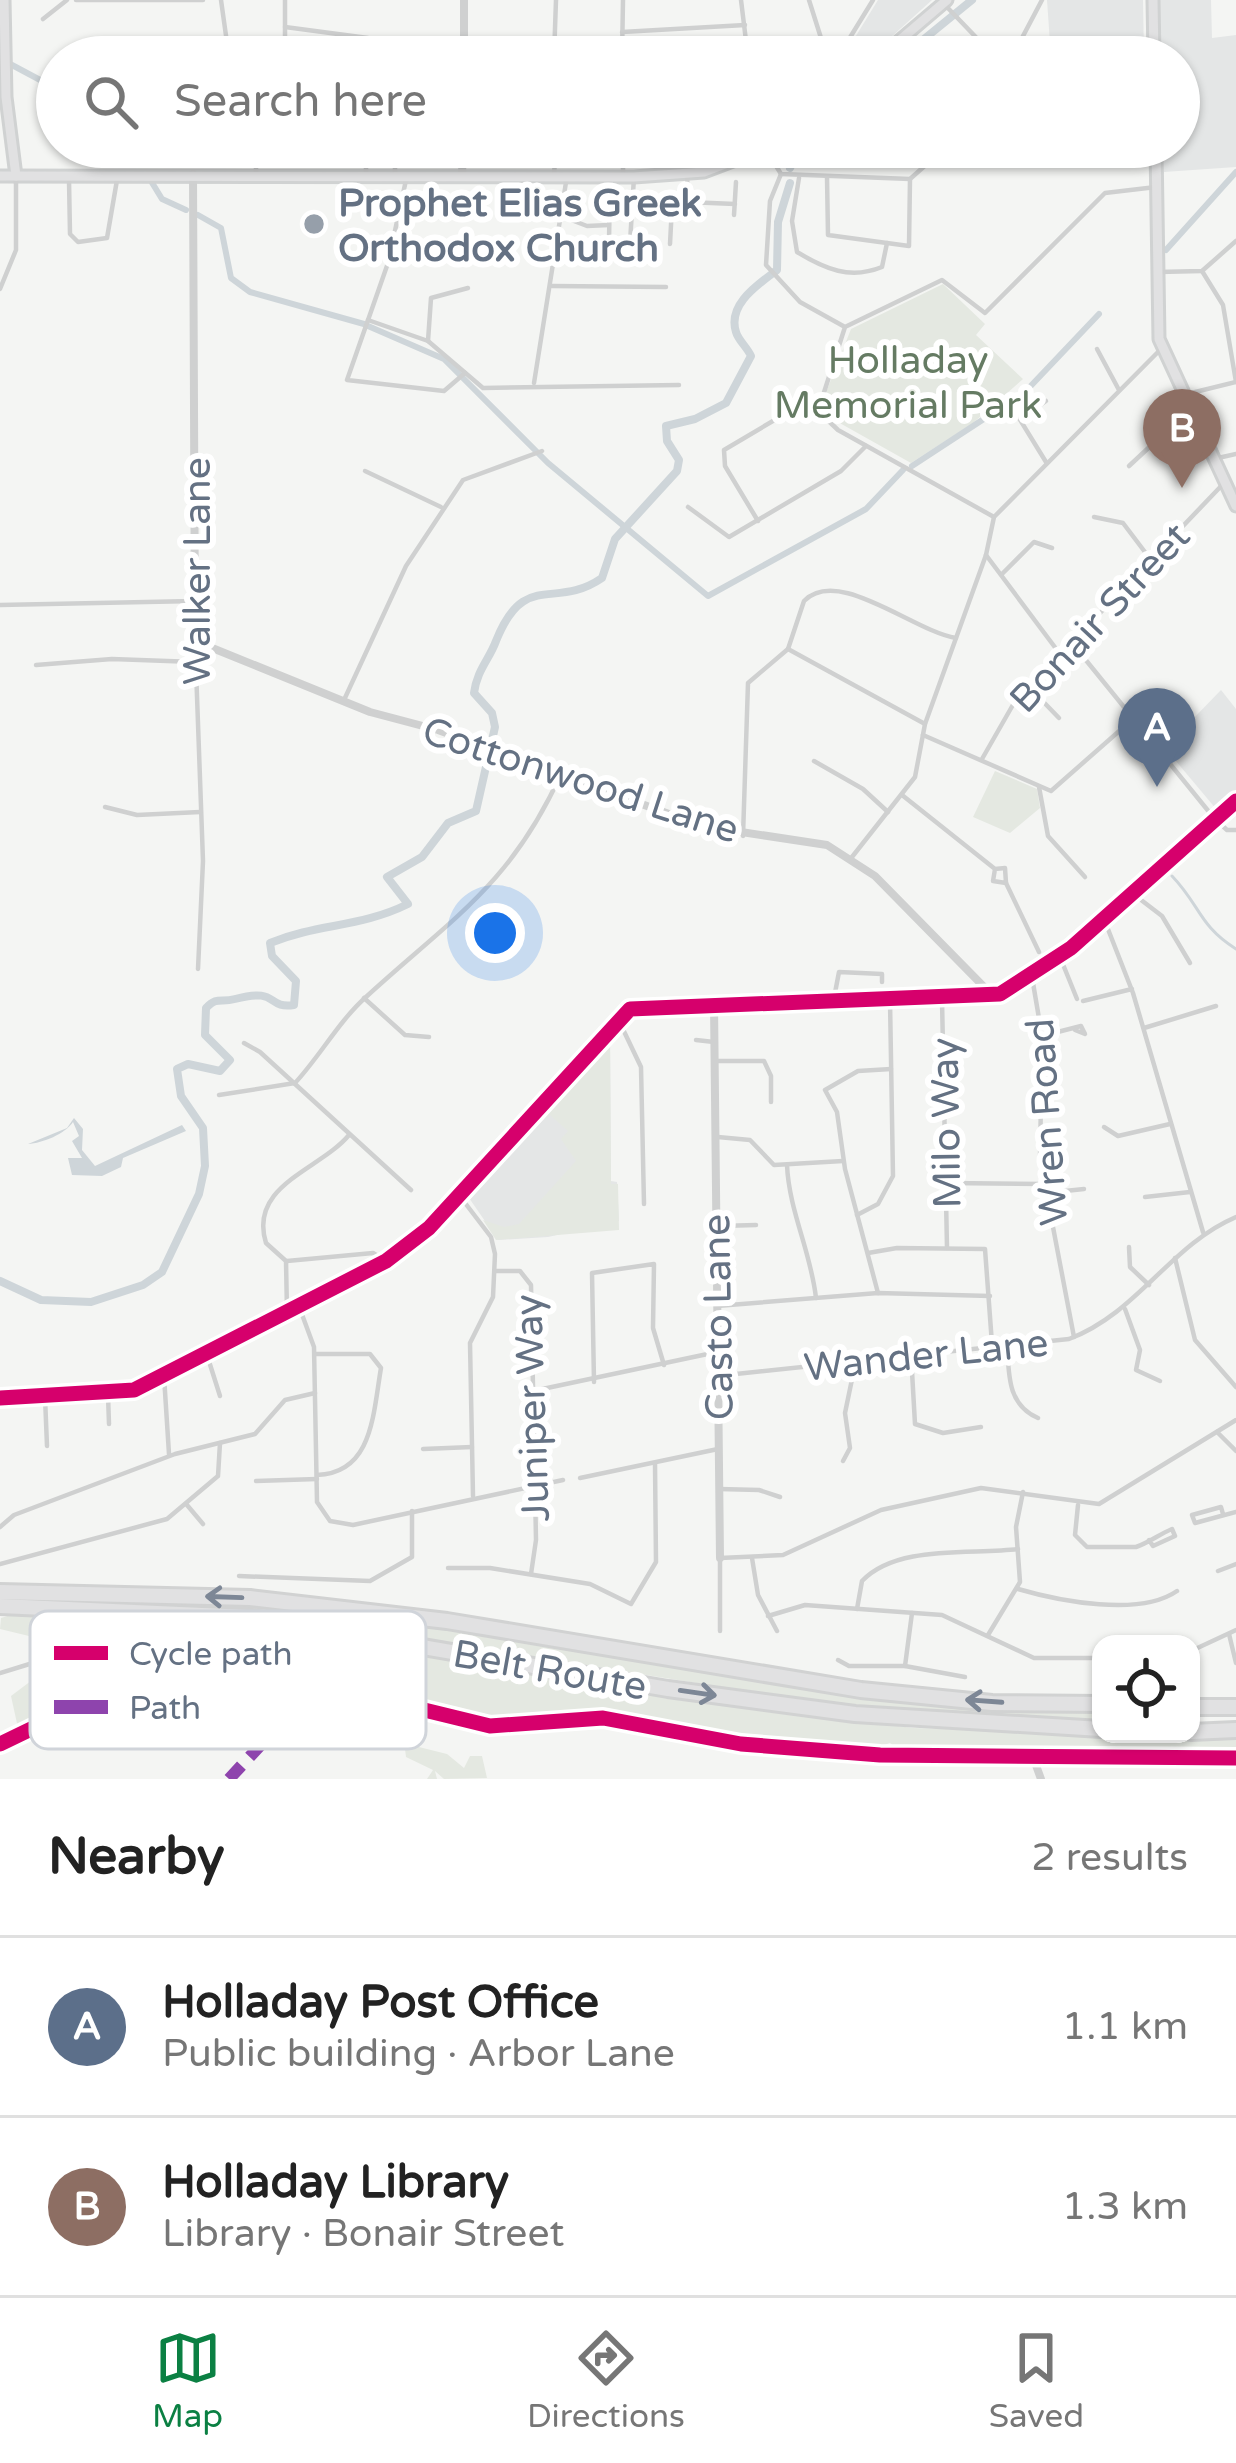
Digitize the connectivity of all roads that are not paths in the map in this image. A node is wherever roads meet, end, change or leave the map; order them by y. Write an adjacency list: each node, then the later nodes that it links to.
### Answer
1 (4, 0): 33 (main road)
2 (67, 0): 16 (street)
3 (76, 0): 4 (street)
4 (203, 0)
5 (221, 0): 20 (street)
6 (285, 0): 18 (street)
7 (464, 0): 23 (street)
8 (556, 0): 24 (street)
9 (622, 0): 19 (street)
10 (741, 0): 17 (street)
11 (809, 0): 27 (street)
12 (873, 0): 28 (street)
13 (1042, 0): 31 (street)
14 (1154, 0): 32 (main road)
15 (947, 5): 29 (main road); 30 (street)
16 (43, 19)
17 (745, 25): 19 (street); 26 (street)
18 (285, 27): 21 (street); 22 (street)
19 (622, 32): 25 (street)
20 (226, 36)
21 (285, 36)
22 (353, 36)
23 (464, 36)
24 (555, 36)
25 (622, 36)
26 (746, 36)
27 (820, 36)
28 (851, 36)
29 (919, 36)
30 (975, 36)
31 (1023, 36)
32 (1154, 36)
33 (3, 72): 34 (main road)
34 (7, 148): 56 (main road)
35 (256, 168): 47 (street)
36 (366, 168): 49 (street)
37 (400, 168): 50 (street)
38 (462, 168): 54 (street)
39 (555, 168): 57 (street)
40 (626, 168): 61 (street)
41 (688, 168): 51 (street)
42 (706, 168): 51 (main road)
43 (779, 168): 52 (street)
44 (923, 168): 63 (street)
45 (1156, 168): 65 (main road)
46 (193, 172): 47 (main road); 48 (main road); 117 (street, Walker Lane)
47 (256, 172): 49 (main road)
48 (117, 174): 53 (main road); 53 (street)
49 (366, 174): 50 (main road)
50 (401, 174): 54 (main road); 84 (street)
51 (688, 174): 61 (main road); 66 (street)
52 (782, 174): 60 (street); 85 (street)
53 (69, 175): 56 (main road)
54 (462, 175): 57 (main road)
55 (0, 176): 56 (main road)
56 (16, 176): 83 (street)
57 (554, 176): 58 (main road)
58 (567, 176): 59 (main road); 71 (street)
59 (610, 176): 61 (main road); 72 (street)
60 (800, 176): 62 (street); 76 (street)
61 (628, 177): 75 (street)
62 (827, 177): 63 (street); 76 (street)
63 (910, 179): 76 (street)
64 (736, 182): 67 (street)
65 (1156, 187): 79 (main road); 85 (street)
66 (686, 202): 67 (street); 69 (street)
67 (734, 204): 70 (street)
68 (657, 205): 69 (street)
69 (672, 206): 77 (street)
70 (734, 215)
71 (561, 216): 72 (street); 80 (street)
72 (609, 225): 74 (street)
73 (1236, 242): 78 (street)
74 (609, 243)
75 (630, 243)
76 (887, 243)
77 (670, 244)
78 (1202, 271): 79 (street); 90 (street)
79 (1157, 272): 88 (main road)
80 (550, 285): 82 (street); 92 (street)
81 (467, 287): 86 (street)
82 (666, 287)
83 (0, 290)
84 (367, 324): 86 (street); 89 (street)
85 (845, 327): 97 (street)
86 (428, 341): 89 (street)
87 (1096, 349): 93 (street)
88 (1161, 349): 93 (street); 94 (main road)
89 (463, 376): 92 (street)
90 (1236, 382): 94 (street)
91 (679, 385): 92 (street)
92 (534, 386)
93 (1119, 390): 103 (street)
94 (1186, 400): 102 (main road); 104 (street)
95 (1046, 401): 98 (street)
96 (1014, 410): 98 (street)
97 (818, 411): 99 (street); 112 (street)
98 (1022, 418): 103 (street)
99 (866, 446): 110 (street); 112 (street)
100 (542, 452): 109 (street)
101 (1236, 454): 102 (street)
102 (1214, 460): 106 (main road)
103 (1046, 462): 110 (street)
104 (1129, 466)
105 (365, 471): 109 (street)
106 (1225, 482): 107 (main road); 115 (street, Bonair Street)
107 (1236, 506)
108 (688, 507): 112 (street)
109 (442, 508): 127 (street)
110 (994, 517): 114 (street)
111 (1094, 517): 115 (street)
112 (758, 521)
113 (1052, 548): 116 (street)
114 (986, 555): 116 (street); 119 (street)
115 (1151, 560): 121 (street, Bonair Street)
116 (1002, 574): 123 (street)
117 (195, 601): 118 (street); 120 (street, Walker Lane)
118 (0, 605)
119 (956, 638): 122 (street); 130 (street)
120 (195, 641): 124 (street, Walker Lane); 127 (street, Cottonwood Lane)
121 (1072, 644): 123 (street, Bonair Street); 129 (street)
122 (788, 650): 130 (street); 143 (street)
123 (1060, 654): 126 (street, Bonair Street)
124 (195, 662): 125 (street); 139 (street, Walker Lane)
125 (36, 665)
126 (1029, 686): 128 (street); 132 (street, Bonair Street)
127 (344, 700): 134 (street, Cottonwood Lane)
128 (1059, 718)
129 (1134, 718): 135 (street); 141 (street)
130 (926, 724): 131 (street)
131 (923, 735): 132 (street); 136 (street)
132 (982, 759): 135 (street)
133 (814, 761): 140 (street)
134 (560, 774): 143 (street, Cottonwood Lane); 158 (street)
135 (1039, 787): 146 (street)
136 (902, 796): 140 (street); 145 (street)
137 (1236, 801): 141 (main road)
138 (105, 807): 139 (street)
139 (200, 812): 153 (street, Walker Lane)
140 (888, 812): 144 (street)
141 (1214, 818): 142 (street); 148 (main road)
142 (1236, 830)
143 (743, 836): 144 (street, Cottonwood Lane)
144 (852, 857): 157 (street, Cottonwood Lane)
145 (995, 869): 147 (street); 147 (street)
146 (1085, 877)
147 (1006, 883): 150 (street)
148 (1132, 893): 149 (main road); 152 (street)
149 (1104, 919): 151 (main road); 156 (street)
150 (1039, 952)
151 (1060, 957): 154 (main road); 156 (street)
152 (1190, 964)
153 (198, 969)
154 (1032, 977): 157 (main road); 167 (street, Wren Road)
155 (882, 982): 161 (street)
156 (1132, 989): 165 (street)
157 (992, 996): 159 (main road)
158 (364, 998): 168 (street); 174 (street)
159 (942, 999): 160 (main road); 183 (street, Milo Way)
160 (890, 1000): 161 (main road); 173 (street)
161 (835, 1001): 162 (main road)
162 (714, 1003): 164 (main road); 170 (street, Casto Lane)
163 (1216, 1006): 165 (street)
164 (616, 1019): 189 (main road); 191 (street)
165 (1144, 1028): 177 (street)
166 (1075, 1030): 167 (street)
167 (1042, 1036): 184 (street, Wren Road)
168 (429, 1037)
169 (696, 1040): 170 (street)
170 (714, 1042): 172 (street, Casto Lane)
171 (244, 1043): 174 (street)
172 (715, 1061): 176 (street); 180 (street, Casto Lane)
173 (891, 1070): 181 (street); 192 (street)
174 (295, 1083): 175 (street); 179 (street)
175 (219, 1096)
176 (771, 1102)
177 (1170, 1124): 178 (street); 187 (street)
178 (1104, 1127)
179 (350, 1135): 186 (street); 201 (street)
180 (715, 1137): 182 (street); 195 (street, Casto Lane)
181 (844, 1161): 182 (street); 192 (street)
182 (788, 1165): 207 (street)
183 (946, 1183): 184 (street); 198 (street, Milo Way)
184 (1044, 1184): 188 (street, Wren Road)
185 (1084, 1189): 188 (street)
186 (411, 1190)
187 (1190, 1192): 190 (street); 196 (street)
188 (1046, 1193): 212 (street, Wren Road)
189 (459, 1195): 202 (main road); 203 (street)
190 (1145, 1197)
191 (644, 1204)
192 (857, 1215): 199 (street)
193 (1236, 1217): 196 (street, Wander Lane)
194 (756, 1225): 195 (street)
195 (715, 1226): 208 (street, Casto Lane)
196 (1203, 1232): 200 (street, Wander Lane)
197 (1129, 1247): 204 (street)
198 (947, 1248): 199 (street); 206 (street)
199 (868, 1253): 205 (street)
200 (1175, 1258): 204 (street, Wander Lane); 225 (street)
201 (286, 1261): 202 (street); 211 (street)
202 (386, 1262): 209 (main road)
203 (495, 1270): 226 (street, Juniper Way); 239 (street)
204 (1149, 1285): 210 (street, Wander Lane)
205 (878, 1292): 206 (street); 207 (street)
206 (990, 1296): 214 (street)
207 (816, 1299): 208 (street)
208 (716, 1306): 215 (street, Casto Lane)
209 (300, 1309): 211 (main road); 216 (street)
210 (1125, 1310): 212 (street, Wander Lane); 223 (street)
211 (287, 1316): 218 (main road)
212 (1074, 1337): 213 (street, Wander Lane)
213 (1007, 1342): 214 (street, Wander Lane); 232 (street)
214 (992, 1344): 217 (street, Wander Lane)
215 (717, 1352): 220 (street); 222 (street, Casto Lane)
216 (315, 1354): 227 (street); 246 (street)
217 (911, 1354): 219 (street, Wander Lane); 235 (street)
218 (207, 1355): 221 (main road); 229 (street)
219 (856, 1360): 222 (street, Wander Lane); 244 (street)
220 (664, 1365): 224 (street); 224 (street)
221 (164, 1376): 228 (main road); 243 (street)
222 (717, 1376): 241 (street, Casto Lane)
223 (1160, 1381)
224 (594, 1382): 226 (street)
225 (1236, 1387)
226 (533, 1391): 250 (street, Juniper Way)
227 (315, 1393): 237 (street); 246 (street)
228 (108, 1395): 230 (main road); 234 (street)
229 (220, 1396)
230 (44, 1397): 231 (main road); 238 (street)
231 (0, 1398)
232 (1038, 1418)
233 (1236, 1420): 236 (street)
234 (109, 1424)
235 (981, 1427)
236 (1217, 1432): 242 (street); 256 (street)
237 (220, 1443): 243 (street); 255 (street)
238 (47, 1446)
239 (472, 1447): 240 (street); 253 (street)
240 (423, 1449)
241 (718, 1449): 245 (street); 251 (street, Casto Lane)
242 (1236, 1451)
243 (169, 1456): 261 (street)
244 (843, 1461)
245 (655, 1462): 247 (street); 270 (street)
246 (317, 1477): 248 (street); 257 (street)
247 (580, 1478)
248 (256, 1480)
249 (563, 1480): 250 (street)
250 (535, 1487): 253 (street); 270 (street, Juniper Way)
251 (719, 1489): 254 (street); 264 (street, Casto Lane)
252 (1023, 1492): 256 (street); 263 (street); 265 (street)
253 (473, 1497): 257 (street)
254 (780, 1497)
255 (187, 1505): 260 (street); 266 (street)
256 (1078, 1505): 262 (street)
257 (412, 1511): 271 (street)
258 (1224, 1513): 259 (street)
259 (1236, 1513)
260 (203, 1524)
261 (0, 1527)
262 (1149, 1540)
263 (1018, 1549): 272 (street); 276 (street)
264 (720, 1558): 265 (street); 282 (street, Casto Lane)
265 (752, 1558): 280 (street)
266 (0, 1564)
267 (1236, 1564): 269 (street)
268 (448, 1568): 270 (street)
269 (1218, 1571)
270 (531, 1574)
271 (239, 1576)
272 (1018, 1589): 273 (street); 285 (street)
273 (1177, 1591)
274 (0, 1592): 278 (highway, Belt Route, one-way to 274)
275 (0, 1606): 277 (highway, Belt Route, one-way to 277)
276 (857, 1609): 279 (street); 280 (street)
277 (112, 1611)
278 (363, 1611)
279 (912, 1612): 285 (street); 292 (street)
280 (768, 1616): 283 (street)
281 (426, 1618): 295 (highway, Belt Route, one-way to 281)
282 (720, 1630)
283 (777, 1631)
284 (1232, 1632): 286 (street); 290 (street)
285 (988, 1635): 288 (street)
286 (1200, 1647)
287 (426, 1648): 300 (highway, Belt Route, one-way to 300)
288 (1092, 1658)
289 (838, 1660): 292 (street)
290 (1236, 1663)
291 (30, 1664): 293 (street)
292 (905, 1666): 294 (street)
293 (0, 1673)
294 (965, 1677)
295 (1092, 1704)
296 (1200, 1707): 297 (highway)
297 (1236, 1707)
298 (426, 1711): 304 (street)
299 (30, 1729): 303 (street)
300 (1092, 1729)
301 (1236, 1730): 302 (highway)
302 (1200, 1732)
303 (0, 1744)
304 (1033, 1757): 305 (street); 306 (street)
305 (1236, 1758)
306 (1040, 1779)

